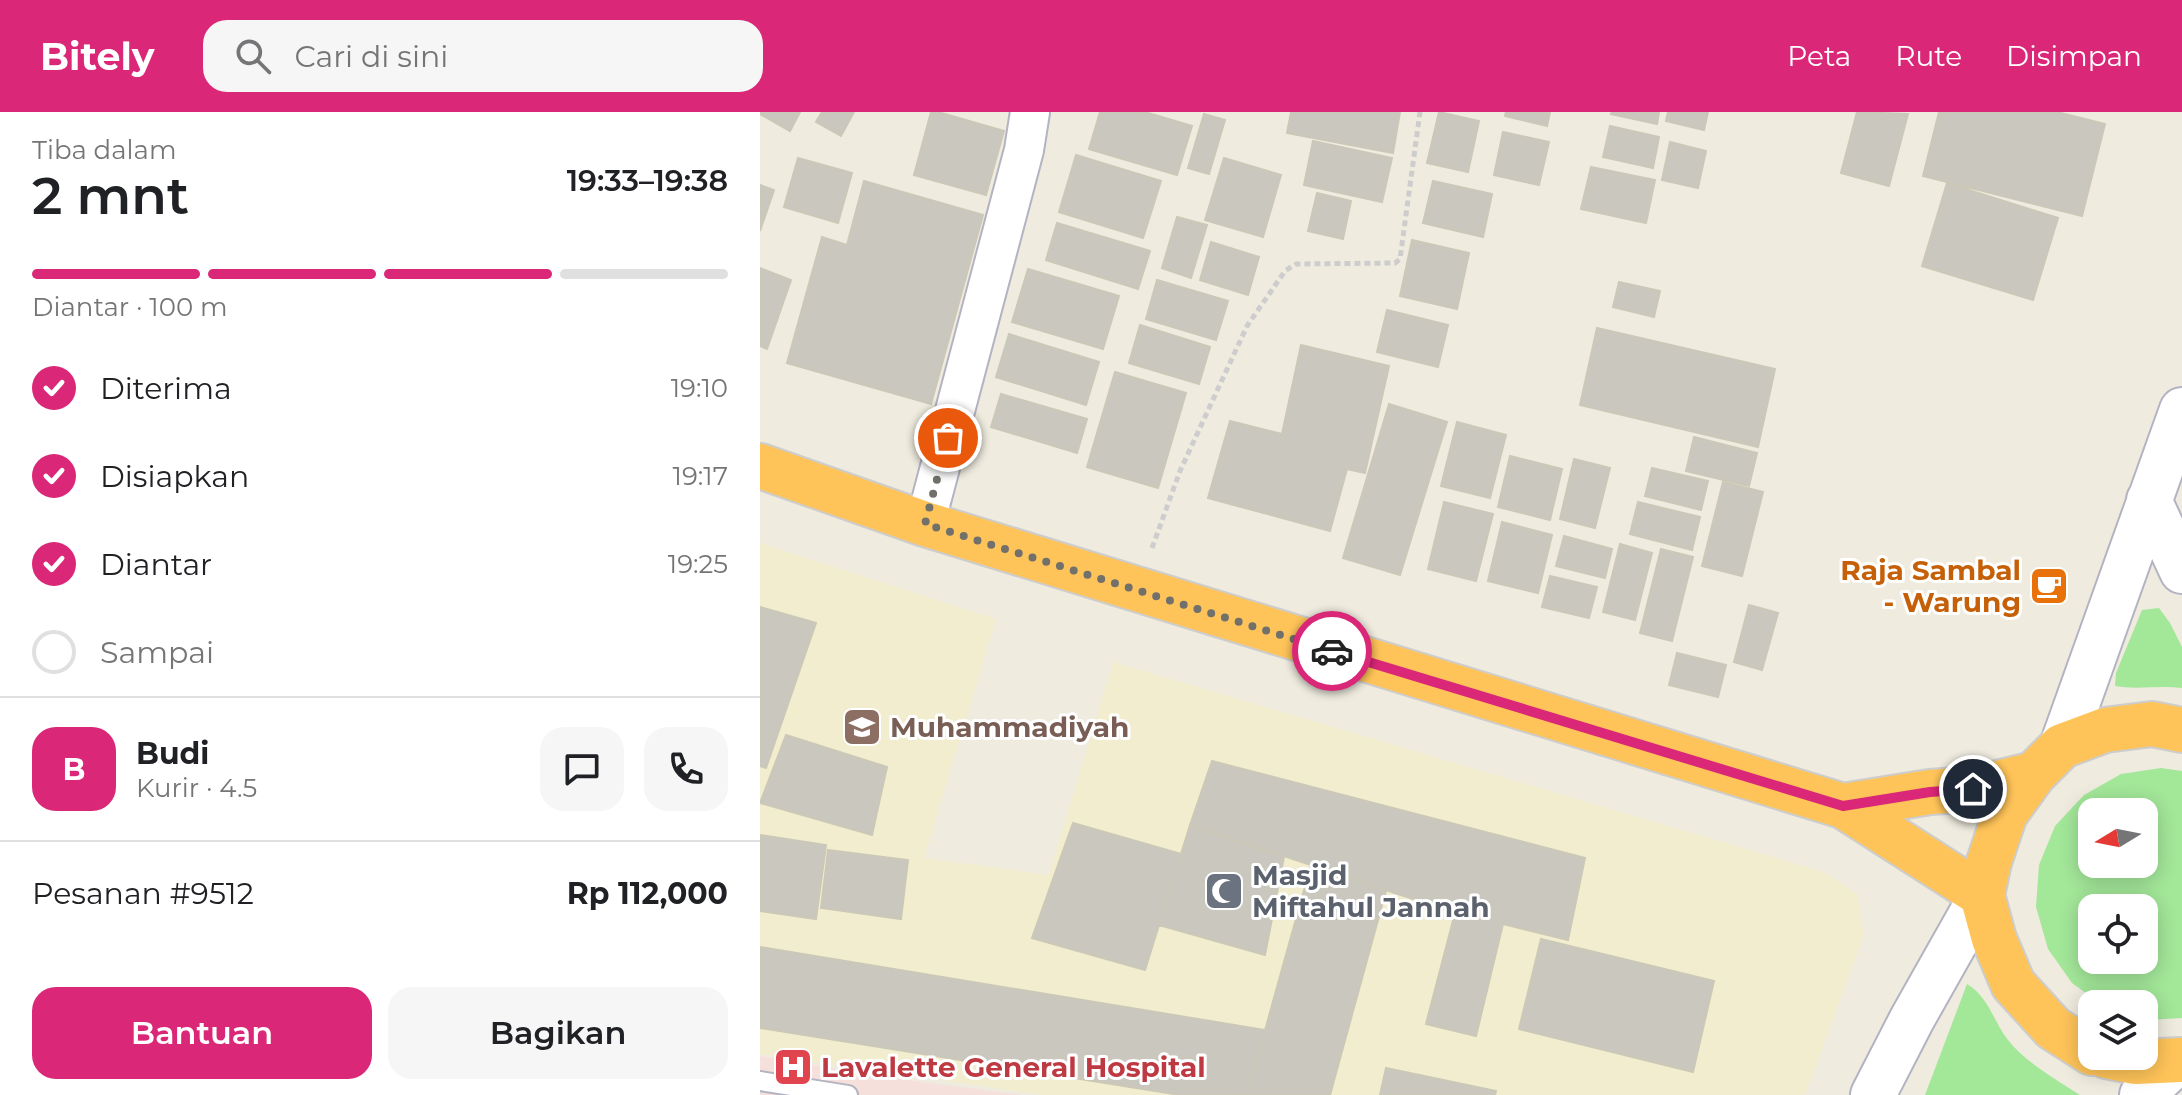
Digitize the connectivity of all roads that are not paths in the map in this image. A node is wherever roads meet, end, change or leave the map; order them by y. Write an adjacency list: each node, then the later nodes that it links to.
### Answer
1 (1030, 112): 5 (street)
2 (2182, 410): 4 (street)
3 (760, 466): 5 (highway)
4 (2149, 500): 6 (street); 8 (street)
5 (925, 524): 9 (highway)
6 (2182, 571)
7 (2182, 730): 8 (highway)
8 (2048, 760): 9 (highway); 10 (highway)
9 (1843, 806): 10 (highway)
10 (1982, 895): 11 (highway); 16 (street)
11 (2078, 1044)
12 (2158, 1061): 13 (highway)
13 (2179, 1061): 17 (street)
14 (760, 1081): 15 (lane)
15 (848, 1095)
16 (1873, 1095)
17 (2142, 1095)

